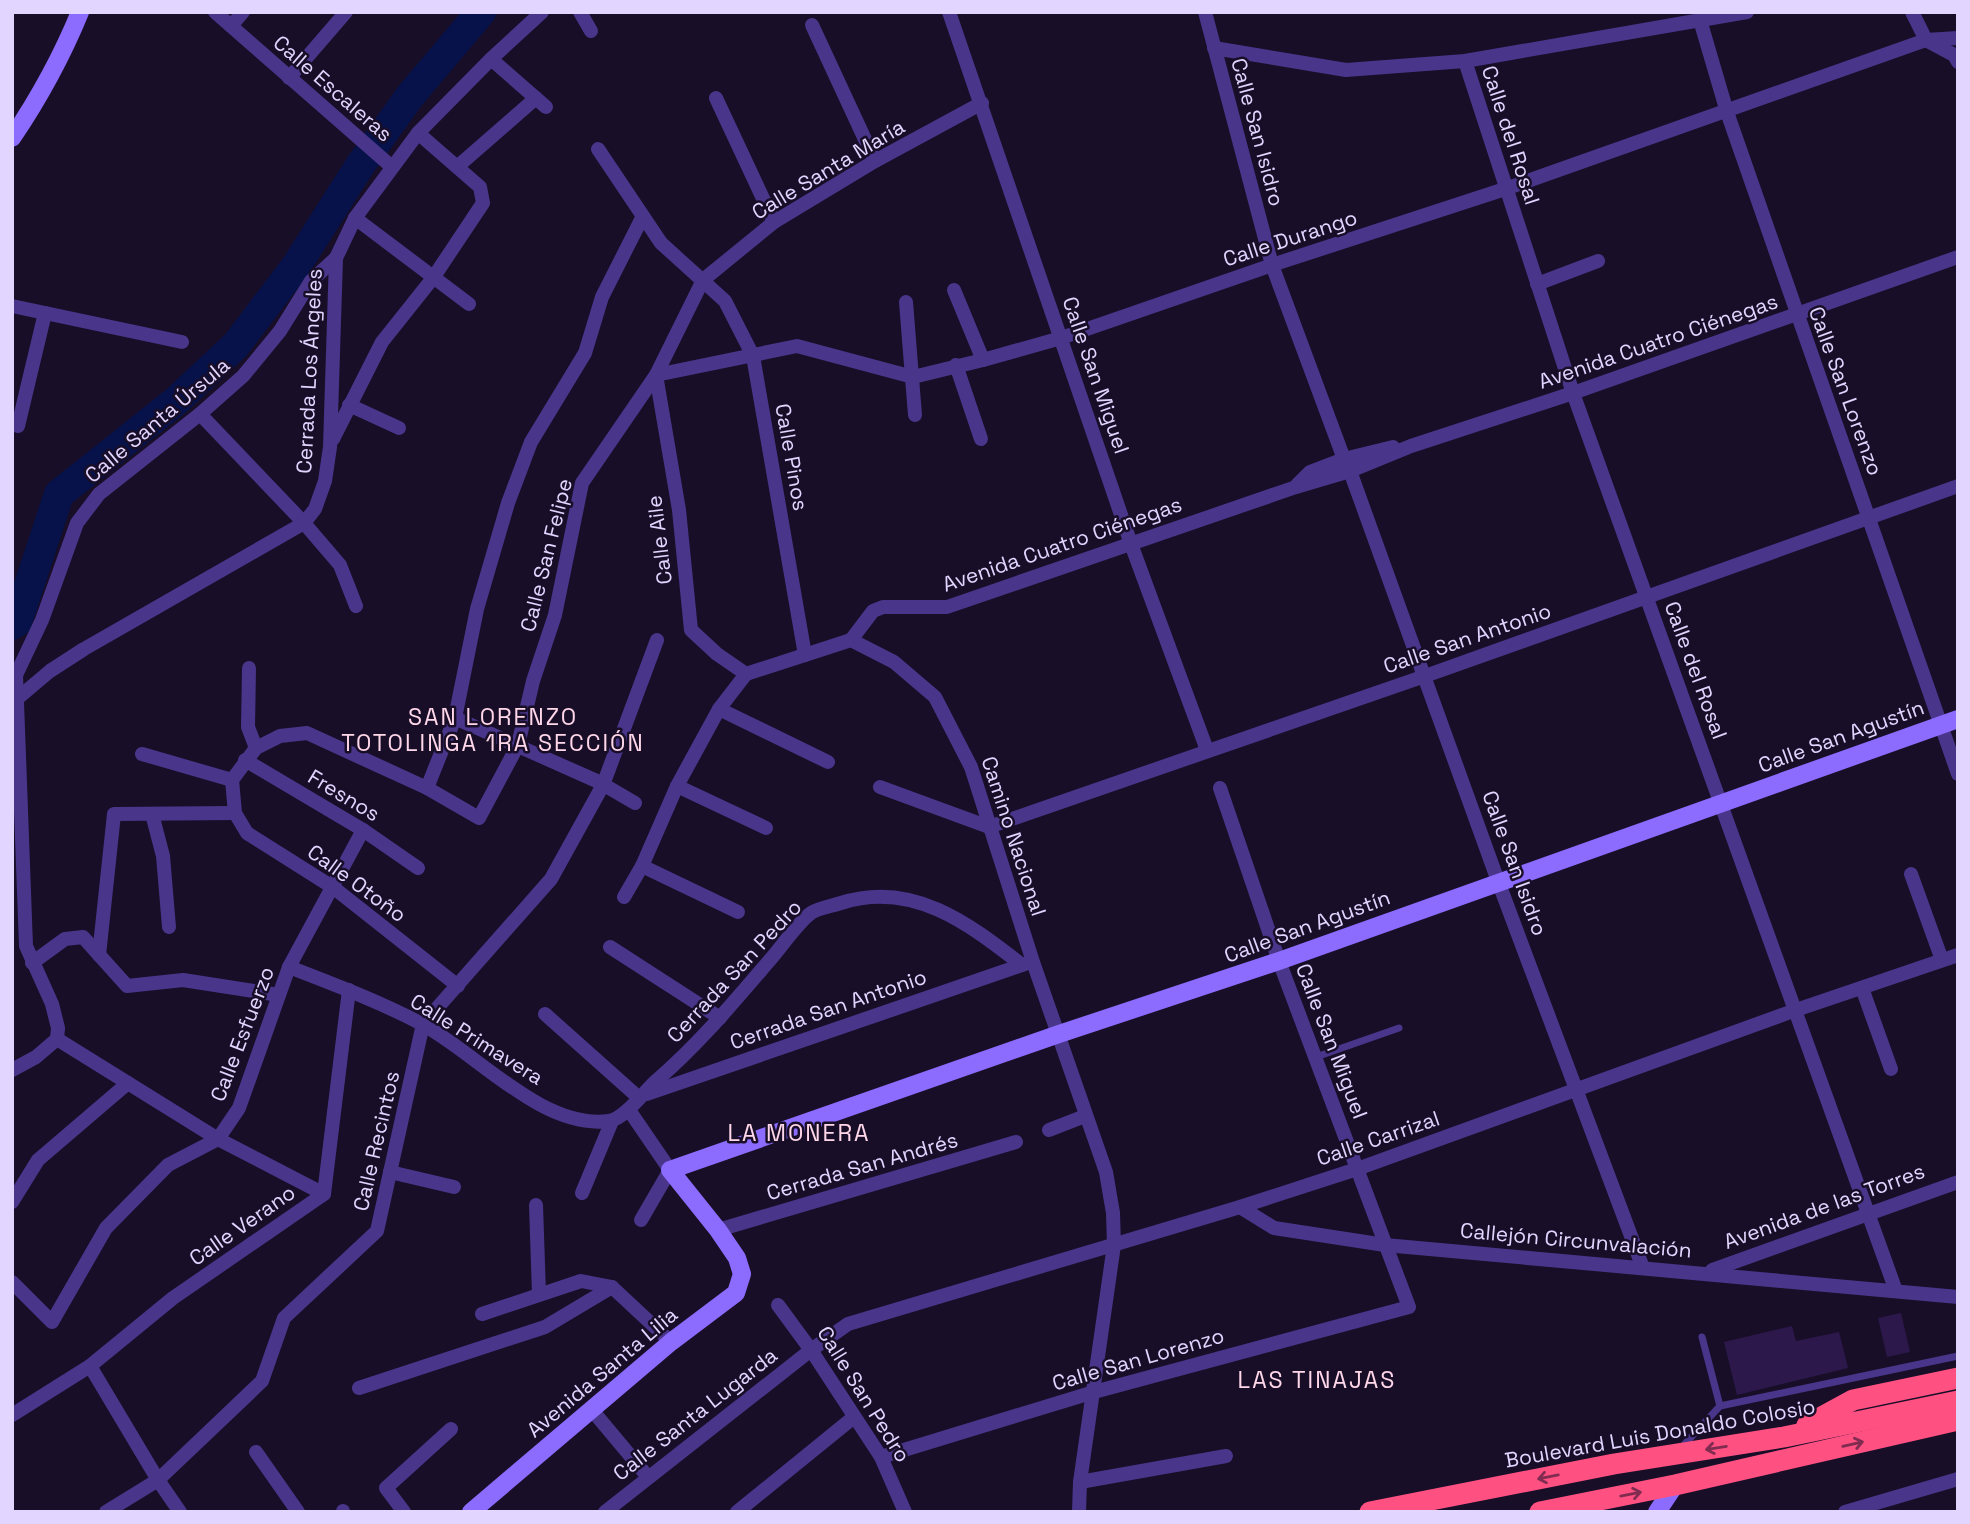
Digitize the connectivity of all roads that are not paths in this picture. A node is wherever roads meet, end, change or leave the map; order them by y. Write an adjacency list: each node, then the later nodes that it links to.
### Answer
1 (80, 12): 26 (street)
2 (215, 12): 13 (street, Calle Escaleras)
3 (243, 12): 13 (street)
4 (346, 12): 21 (street)
5 (542, 12): 18 (street, Calle Santa Úrsula)
6 (580, 12): 14 (street)
7 (949, 12): 23 (street, Calle San Miguel)
8 (1205, 12): 17 (street, Calle San Isidro)
9 (1747, 12): 11 (street)
10 (1912, 12): 16 (street)
11 (1700, 20): 19 (street); 24 (street, Calle San Lorenzo)
12 (811, 25): 28 (street)
13 (231, 26): 21 (street, Calle Escaleras)
14 (591, 32)
15 (1958, 37): 16 (street, Calle Durango)
16 (1926, 40): 20 (street); 24 (street, Calle Durango)
17 (1214, 48): 19 (street); 38 (street, Calle San Isidro)
18 (491, 59): 25 (street, Calle Santa Úrsula); 29 (street)
19 (1465, 61): 31 (street, Calle del Rosal)
20 (1958, 62)
21 (289, 78): 30 (street, Calle Escaleras)
22 (716, 98): 34 (street)
23 (982, 103): 28 (street, Calle Santa María); 48 (street, Calle San Miguel)
24 (1727, 112): 31 (street, Calle Durango); 47 (street, Calle San Lorenzo)
25 (418, 133): 29 (street); 30 (street, Calle Santa Úrsula)
26 (12, 138)
27 (598, 149): 33 (street, Calle Pinos)
28 (875, 161): 34 (street, Calle Santa María)
29 (452, 162): 39 (street)
30 (392, 167): 32 (street, Calle Santa Úrsula)
31 (1505, 189): 38 (street, Calle Durango); 41 (street, Calle del Rosal)
32 (355, 218): 36 (street, Calle Santa Úrsula); 39 (street)
33 (642, 218): 40 (street, Calle Pinos); 78 (street)
34 (774, 222): 40 (street, Calle Santa María)
35 (1958, 257): 47 (street, Avenida Cuatro Ciénegas)
36 (336, 258): 57 (street, Calle Santa Úrsula); 62 (street, Cerrada Los Ángeles)
37 (1598, 261): 41 (street)
38 (1272, 265): 48 (street, Calle Durango); 63 (street, Calle San Isidro)
39 (433, 278): 44 (street); 56 (street)
40 (703, 280): 50 (street, Calle Pinos); 53 (street, Calle San Felipe)
41 (1537, 284): 55 (street, Calle del Rosal)
42 (954, 290): 51 (street)
43 (906, 302): 54 (street)
44 (469, 304)
45 (12, 306): 46 (street)
46 (45, 313): 49 (street); 59 (street)
47 (1797, 315): 55 (street, Avenida Cuatro Ciénegas); 65 (street, Calle San Lorenzo)
48 (1061, 338): 51 (street, Calle Durango); 67 (street, Calle San Miguel)
49 (182, 341)
50 (753, 356): 53 (street); 54 (street); 72 (street, Calle Pinos)
51 (983, 360): 52 (street, Calle Durango)
52 (956, 365): 54 (street, Calle Durango); 61 (street)
53 (656, 375): 74 (street, Calle Aile); 80 (street, Calle San Felipe)
54 (914, 377): 58 (street)
55 (1573, 393): 63 (street, Avenida Cuatro Ciénegas); 68 (street, Calle del Rosal)
56 (349, 405): 60 (street); 62 (street)
57 (200, 414): 66 (street); 76 (street, Calle Santa Úrsula)
58 (915, 415)
59 (18, 426)
60 (399, 428)
61 (981, 439)
62 (330, 447): 66 (street, Cerrada Los Ángeles)
63 (1347, 465): 67 (street, Avenida Cuatro Ciénegas); 75 (street, Calle San Isidro)
64 (1958, 486): 65 (street, Calle San Antonio)
65 (1869, 517): 68 (street, Calle San Antonio); 79 (street, Calle San Lorenzo)
66 (304, 523): 69 (street); 76 (street)
67 (1131, 544): 71 (street, Avenida Cuatro Ciénegas); 82 (street, Calle San Miguel)
68 (1647, 597): 75 (street, Calle San Antonio); 94 (street, Calle del Rosal)
69 (356, 606)
70 (657, 640): 88 (street)
71 (851, 640): 72 (street); 97 (street, Camino Nacional)
72 (804, 655): 74 (street)
73 (248, 668): 81 (street)
74 (746, 674): 77 (street)
75 (1424, 676): 82 (street, Calle San Antonio); 103 (street, Calle San Isidro)
76 (15, 698): 113 (street, Calle Santa Úrsula)
77 (719, 709): 85 (street); 89 (street)
78 (455, 718): 80 (street); 91 (street)
79 (1949, 722): 86 (street, Calle San Lorenzo); 94 (street, Calle San Agustín)
80 (518, 746): 88 (street); 91 (street, Calle San Felipe)
81 (256, 748): 84 (street); 91 (street)
82 (1207, 750): 97 (street, Calle San Antonio)
83 (142, 754): 87 (street)
84 (245, 760): 87 (street); 99 (street, Fresnos)
85 (828, 762)
86 (1958, 774)
87 (232, 780): 95 (street)
88 (603, 785): 93 (street); 116 (street)
89 (677, 786): 98 (street); 100 (street)
90 (880, 787): 97 (street)
91 (427, 788)
92 (1220, 788): 112 (street, Calle San Miguel)
93 (635, 803)
94 (1722, 803): 103 (street, Calle San Agustín); 120 (street, Calle del Rosal)
95 (235, 813): 96 (street); 104 (street, Calle Otoño)
96 (152, 814): 107 (street); 109 (street)
97 (989, 827): 114 (street, Camino Nacional)
98 (766, 828)
99 (363, 830): 101 (street, Fresnos); 104 (street, Calle Esfuerzo)
100 (642, 866): 105 (street); 106 (street)
101 (418, 868)
102 (1912, 874): 111 (street)
103 (1498, 881): 112 (street, Calle San Agustín); 131 (street, Calle San Isidro)
104 (334, 888): 115 (street, Calle Esfuerzo); 116 (street, Calle Otoño)
105 (624, 897)
106 (738, 912)
107 (169, 927)
108 (610, 947): 122 (street)
109 (99, 955): 113 (street); 119 (street)
110 (1958, 955): 111 (street, Calle Carrizal)
111 (1942, 960): 117 (street, Calle Carrizal)
112 (1279, 961): 125 (street, Calle San Agustín); 127 (street, Calle San Miguel)
113 (32, 963): 126 (street, Calle Santa Úrsula)
114 (1027, 963): 122 (street, Cerrada San Pedro); 125 (street, Camino Nacional); 132 (street, Cerrada San Antonio)
115 (289, 967): 118 (street, Calle Primavera); 119 (street, Calle Esfuerzo)
116 (458, 986): 123 (street)
117 (1862, 988): 120 (street, Calle Carrizal); 128 (street)
118 (349, 990): 123 (street, Calle Primavera); 145 (street, Calle Verano)
119 (279, 995): 137 (street, Calle Esfuerzo)
120 (1793, 1011): 131 (street, Calle Carrizal); 149 (street, Calle del Rosal)
121 (545, 1014): 132 (street)
122 (720, 1018): 132 (street, Cerrada San Pedro)
123 (423, 1024): 135 (street, Calle Primavera); 141 (street, Calle Recintos)
124 (1399, 1028): 127 (lane)
125 (1059, 1034): 134 (street, Camino Nacional); 140 (street, Calle San Agustín)
126 (57, 1039): 129 (street); 130 (street)
127 (1316, 1057): 139 (street, Calle San Miguel)
128 (1891, 1069)
129 (12, 1070)
130 (128, 1083): 137 (street); 146 (street)
131 (1576, 1089): 139 (street, Calle Carrizal); 154 (street, Calle San Isidro)
132 (638, 1097): 133 (street)
133 (629, 1111): 135 (street); 140 (street)
134 (1086, 1116): 136 (street); 152 (street, Camino Nacional)
135 (612, 1121): 144 (street)
136 (1049, 1130)
137 (218, 1139): 145 (street); 161 (street, Calle Esfuerzo)
138 (1016, 1142): 151 (street, Cerrada San Andrés)
139 (1357, 1169): 148 (street, Calle Carrizal); 153 (street, Calle San Miguel)
140 (670, 1170): 150 (street); 151 (street)
141 (390, 1172): 143 (street); 190 (street, Calle Recintos)
142 (1958, 1182): 149 (street, Avenida de las Torres)
143 (454, 1187)
144 (582, 1193)
145 (324, 1194): 169 (street, Calle Verano)
146 (12, 1202)
147 (536, 1205): 159 (street)
148 (1240, 1207): 152 (street, Calle Carrizal); 153 (street, Callejón Circunvalación)
149 (1868, 1213): 155 (street, Avenida de las Torres); 158 (street, Calle del Rosal)
150 (641, 1220)
151 (718, 1230): 166 (street, Avenida Santa Lilia)
152 (1114, 1245): 167 (street, Calle Carrizal); 173 (street, Camino Nacional)
153 (1385, 1245): 154 (street, Callejón Circunvalación); 163 (street, Calle San Miguel)
154 (1643, 1268): 155 (street, Callejón Circunvalación)
155 (1706, 1272): 158 (street, Callejón Circunvalación)
156 (12, 1282): 161 (street)
157 (612, 1287): 159 (street); 166 (street); 172 (street)
158 (1896, 1291): 160 (street, Callejón Circunvalación)
159 (539, 1294): 164 (street)
160 (1958, 1297)
161 (19, 1298)
162 (778, 1305): 167 (street, Calle San Pedro)
163 (1409, 1307): 173 (street, Calle San Lorenzo)
164 (482, 1314)
165 (1702, 1337): 175 (lane)
166 (671, 1342): 177 (street, Avenida Santa Lilia)
167 (811, 1350): 179 (street, Calle San Pedro); 188 (street, Calle Santa Lugarda)
168 (1958, 1356): 170 (lane)
169 (90, 1366): 178 (street, Calle Verano); 190 (street)
170 (1855, 1377): 174 (lane); 175 (lane)
171 (1958, 1378): 174 (highway)
172 (359, 1388)
173 (1094, 1392): 187 (street, Calle San Lorenzo); 191 (street, Camino Nacional)
174 (1853, 1401): 182 (highway)
175 (1720, 1406): 185 (lane)
176 (1954, 1408): 182 (highway, Boulevard Luis Donaldo Colosio); 183 (highway, Boulevard Luis Donaldo Colosio)
177 (592, 1409): 188 (street); 198 (street, Avenida Santa Lilia)
178 (12, 1415)
179 (853, 1417): 187 (street, Calle San Pedro); 193 (street)
180 (451, 1429): 197 (street)
181 (1958, 1433): 183 (highway)
182 (1784, 1437): 185 (highway, Boulevard Luis Donaldo Colosio, one-way to 185)
183 (1883, 1437): 192 (highway, Boulevard Luis Donaldo Colosio, one-way to 183)
184 (256, 1452): 196 (street)
185 (1675, 1454): 202 (highway, Boulevard Luis Donaldo Colosio, one-way to 202)
186 (1226, 1456): 191 (street)
187 (881, 1457): 200 (street, Calle San Pedro)
188 (648, 1477): 199 (street, Calle Santa Lugarda)
189 (1958, 1479): 205 (street)
190 (158, 1480): 194 (street, Calle Recintos); 195 (street)
191 (1080, 1482): 201 (street, Camino Nacional)
192 (1675, 1485): 203 (highway, Boulevard Luis Donaldo Colosio, one-way to 192); 204 (street)
193 (744, 1509)
194 (106, 1512)
195 (180, 1512)
196 (298, 1512)
197 (404, 1512)
198 (471, 1512)
199 (605, 1512)
200 (905, 1512)
201 (1079, 1512)
202 (1370, 1512)
203 (1540, 1512)
204 (1657, 1512)
205 (1845, 1512)

